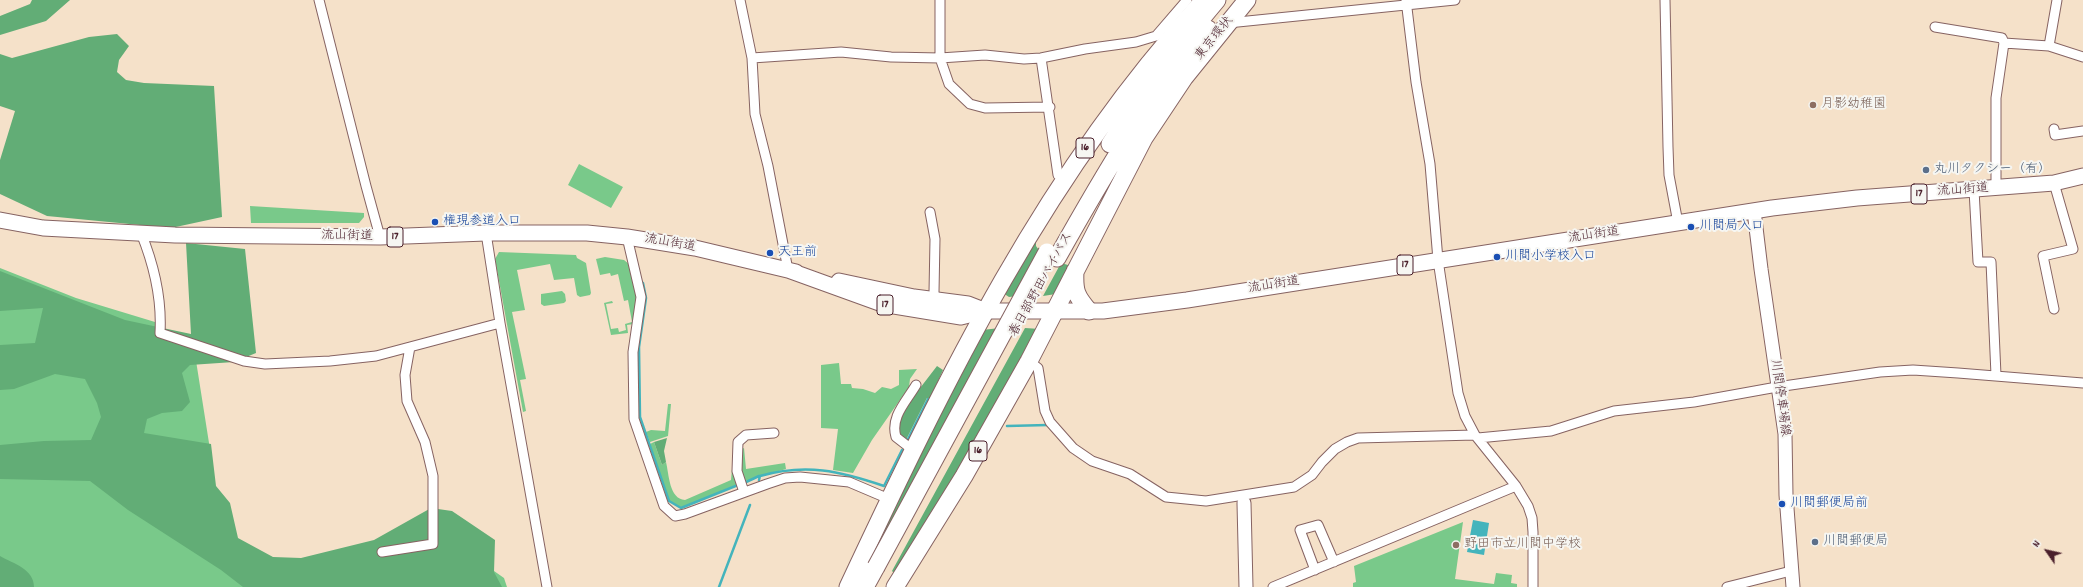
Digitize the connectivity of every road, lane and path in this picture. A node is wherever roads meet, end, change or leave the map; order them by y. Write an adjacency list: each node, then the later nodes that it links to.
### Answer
1 (319, 0): 36 (street)
2 (740, 0): 18 (street)
3 (940, 0): 19 (street)
4 (1187, 0): 20 (street)
5 (1204, 0): 25 (highway, 16)
6 (1217, 0): 37 (highway, 春日部野田バイパス / 16)
7 (1233, 0): 37 (highway, 春日部野田バイパス / 16)
8 (1247, 0): 13 (highway, 東京環状 / 16)
9 (1455, 0): 12 (street)
10 (2057, 0): 16 (street)
11 (1667, 2): 32 (street)
12 (1406, 3): 13 (street); 38 (street)
13 (1227, 24): 40 (highway, 東京環状 / 16)
14 (1935, 27): 15 (street)
15 (2004, 43): 16 (street); 27 (street)
16 (2048, 46): 17 (street)
17 (2083, 57)
18 (752, 58): 19 (street); 39 (street)
19 (940, 58): 20 (street); 21 (street)
20 (1041, 58): 21 (street)
21 (1050, 107): 25 (street)
22 (2054, 129): 23 (street)
23 (2083, 131)
24 (2083, 176): 26 (main road, 流山街道 / 17)
25 (1065, 179): 43 (highway, 16)
26 (2054, 183): 27 (main road, 流山街道 / 17); 42 (street)
27 (1996, 188): 28 (main road, 流山街道 / 17)
28 (1974, 190): 29 (main road, 流山街道 / 17); 49 (street)
29 (1754, 210): 32 (main road, 流山街道 / 17); 52 (main road, 川間停車場線)
30 (930, 212): 41 (street)
31 (0, 220): 33 (main road, 流山街道 / 17)
32 (1678, 223): 38 (main road, 流山街道 / 17)
33 (141, 233): 36 (main road, 流山街道 / 17); 47 (street)
34 (486, 233): 35 (main road, 流山街道 / 17); 36 (main road, 流山街道 / 17); 46 (street)
35 (627, 237): 39 (main road, 流山街道 / 17); 57 (street)
36 (380, 238)
37 (1052, 255): 62 (highway, 春日部野田バイパス / 16)
38 (1438, 260): 45 (main road, 流山街道 / 17); 54 (street)
39 (788, 270): 41 (main road, 流山街道 / 17); 43 (main road, 流山街道 / 17)
40 (1075, 271): 44 (highway, 16); 45 (highway)
41 (936, 300): 43 (main road, 流山街道 / 17)
42 (2054, 309)
43 (986, 311): 44 (main road, 流山街道 / 17); 55 (highway, 16)
44 (1055, 311): 45 (main road, 流山街道 / 17); 48 (highway, 16)
45 (1089, 311)
46 (500, 323): 47 (street); 65 (street)
47 (410, 347): 60 (street)
48 (1029, 361): 54 (street); 69 (highway, 16)
49 (1996, 375): 50 (street); 52 (street)
50 (2083, 383)
51 (916, 385): 55 (street)
52 (1777, 387): 54 (street); 64 (main road, 川間停車場線)
53 (774, 433): 57 (street)
54 (1476, 436): 56 (street)
55 (914, 451): 58 (highway, 16)
56 (1516, 486): 61 (street); 72 (street)
57 (744, 492): 58 (street)
58 (889, 499): 66 (highway, 16)
59 (1244, 503): 70 (main road)
60 (382, 552)
61 (1334, 562): 63 (street); 63 (street)
62 (881, 570): 67 (highway, 春日部野田バイパス / 16); 68 (highway, 春日部野田バイパス / 16)
63 (1315, 570): 71 (street)
64 (1791, 571): 73 (street); 74 (main road, 川間停車場線)
65 (547, 587)
66 (848, 587)
67 (865, 587)
68 (878, 587)
69 (895, 587)
70 (1246, 587)
71 (1273, 587)
72 (1532, 587)
73 (1727, 587)
74 (1793, 587)

